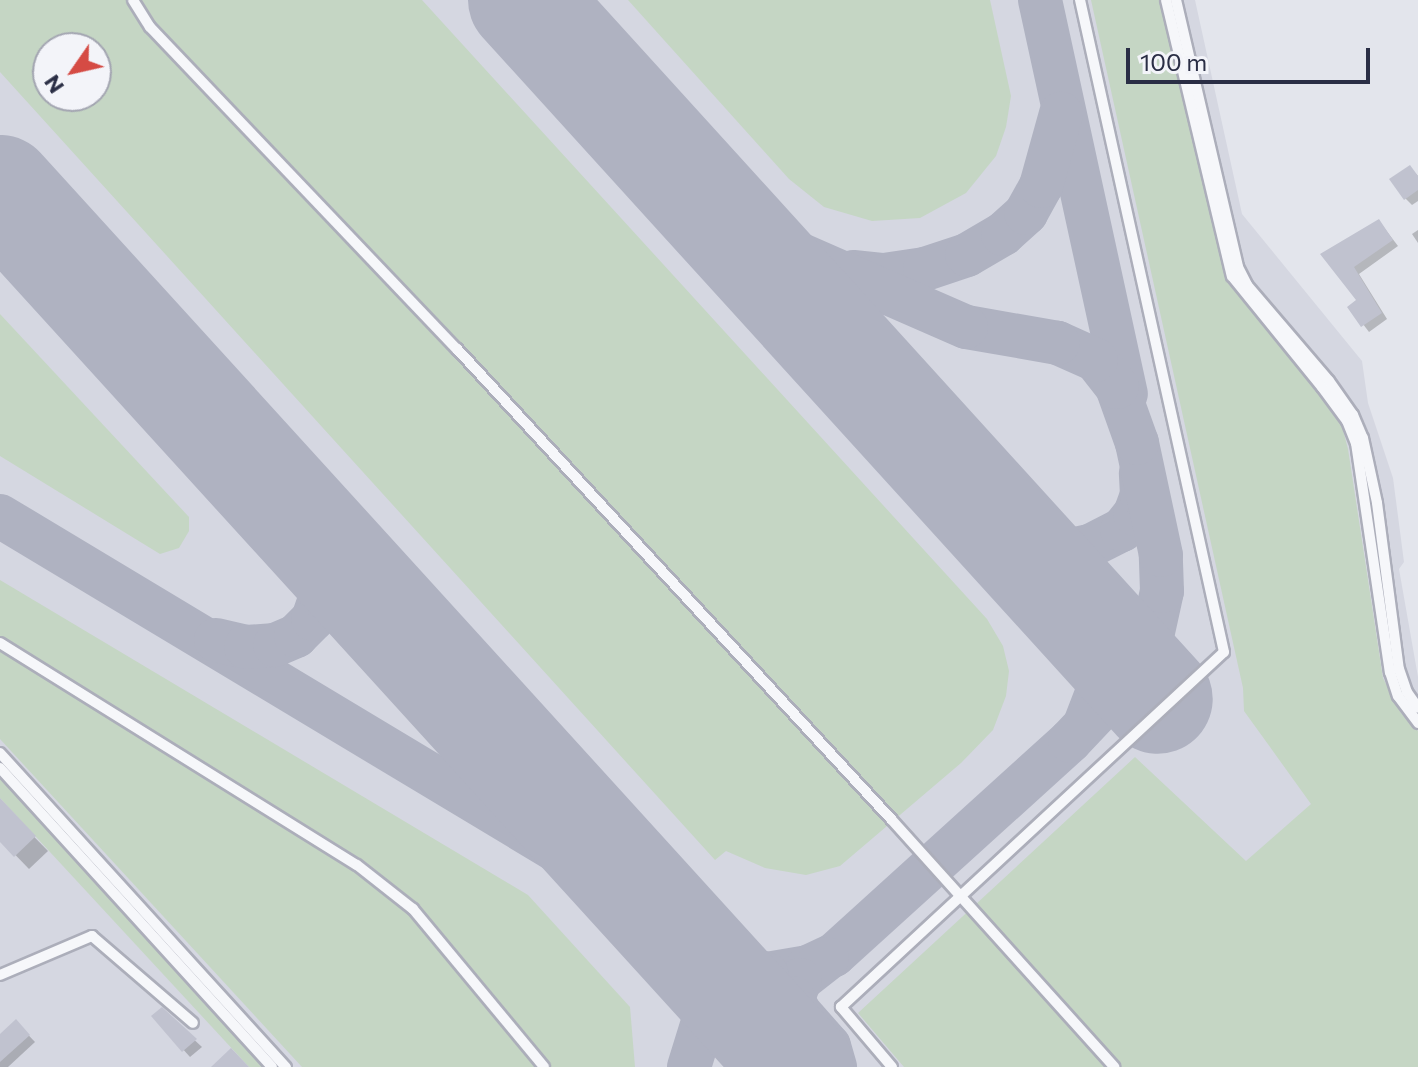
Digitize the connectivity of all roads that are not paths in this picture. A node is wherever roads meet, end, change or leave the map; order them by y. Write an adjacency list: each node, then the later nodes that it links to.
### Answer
1 (133, 0): 10 (lane)
2 (1080, 0): 10 (lane)
3 (1166, 0): 7 (lane)
4 (1176, 0): 6 (lane)
5 (0, 643): 15 (lane)
6 (1418, 708)
7 (1418, 723)
8 (0, 753): 14 (lane)
9 (0, 768): 13 (lane)
10 (960, 898): 16 (lane); 17 (lane)
11 (0, 975): 12 (lane)
12 (193, 1023)
13 (272, 1067)
14 (286, 1067)
15 (544, 1067)
16 (892, 1067)
17 (1114, 1067)

